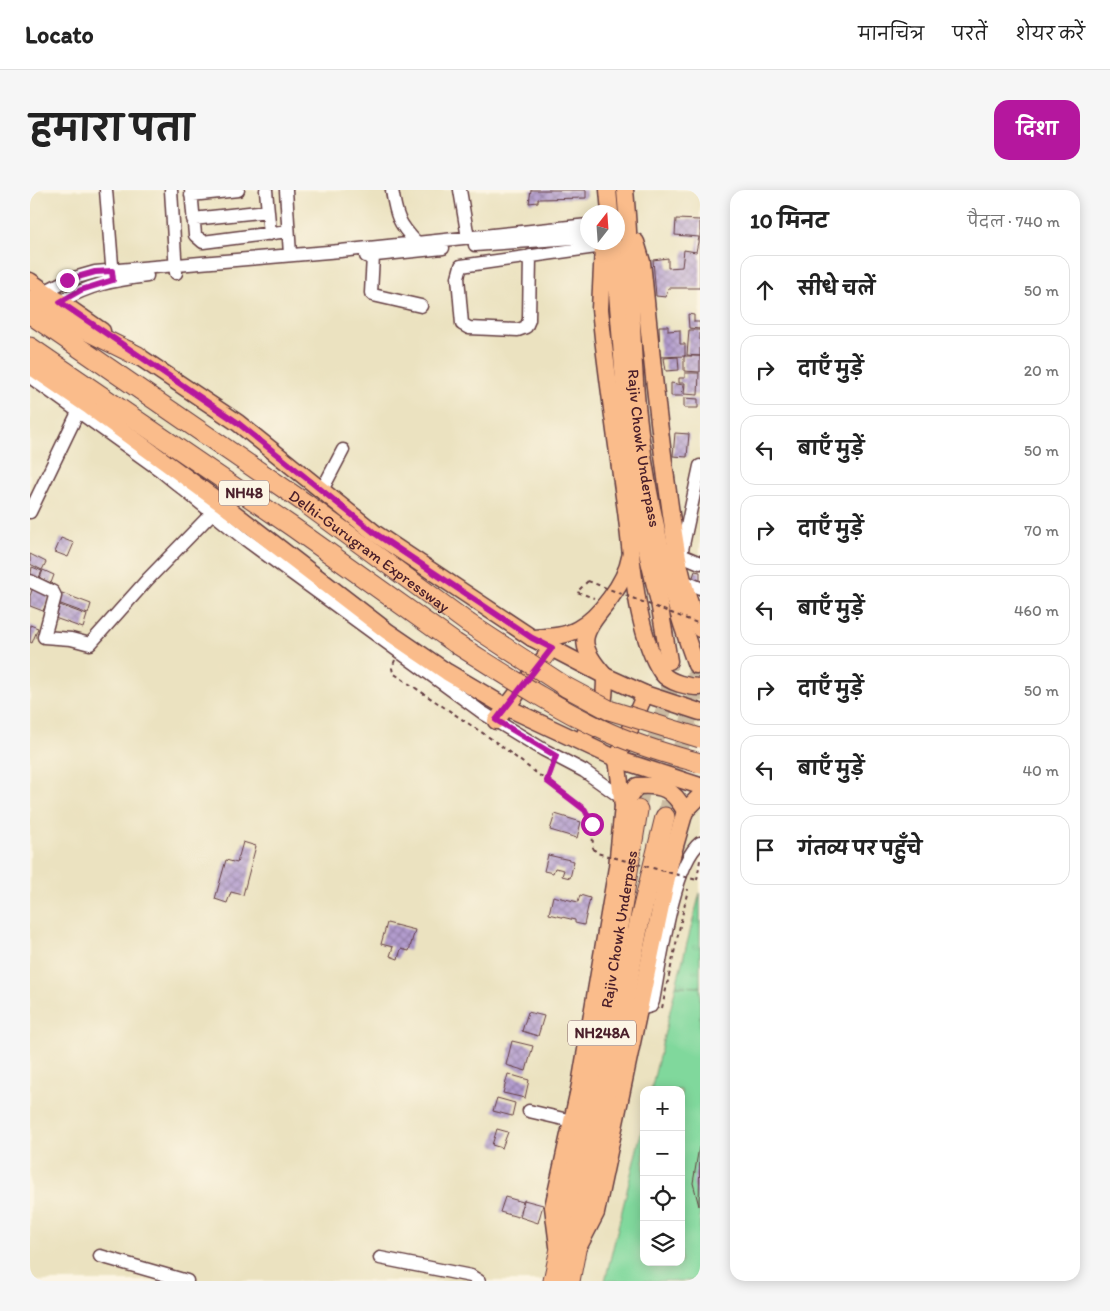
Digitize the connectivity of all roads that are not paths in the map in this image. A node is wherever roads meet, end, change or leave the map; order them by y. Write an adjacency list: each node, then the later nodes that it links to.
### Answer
1 (106, 190): 28 (street)
2 (171, 190): 27 (street)
3 (238, 190): 10 (street)
4 (266, 190): 12 (street)
5 (286, 190): 16 (street)
6 (392, 190): 20 (street)
7 (460, 190): 18 (street)
8 (608, 190): 11 (main road)
9 (625, 190): 14 (main road)
10 (191, 192): 13 (street)
11 (609, 205)
12 (268, 211): 13 (street); 17 (street)
13 (193, 219): 17 (street)
14 (628, 224): 47 (main road); 55 (main road, Rajiv Chowk Underpass)
15 (580, 226): 18 (street)
16 (288, 231): 17 (street); 24 (street)
17 (270, 234)
18 (468, 238): 20 (street)
19 (580, 238): 25 (street)
20 (416, 242): 24 (street)
21 (580, 248): 26 (street)
22 (606, 250): 45 (main road)
23 (608, 250): 54 (main road, Rajiv Chowk Underpass)
24 (290, 255): 27 (street)
25 (373, 256): 27 (street); 32 (street)
26 (530, 256): 26 (street)
27 (176, 270): 28 (street)
28 (113, 275): 30 (street); 31 (street)
29 (30, 281): 30 (main road)
30 (37, 296): 31 (main road); 35 (highway)
31 (60, 302): 35 (main road)
32 (421, 306)
33 (30, 314): 63 (highway, Delhi-Gurugram Expressway / NH48, bridge)
34 (30, 347): 65 (highway, Delhi-Gurugram Expressway / NH48, bridge)
35 (138, 356): 41 (main road)
36 (30, 366): 38 (main road)
37 (30, 377): 38 (street)
38 (81, 407): 42 (main road); 44 (street)
39 (343, 450): 41 (street)
40 (700, 466): 43 (street)
41 (322, 490): 52 (main road)
42 (217, 508): 48 (street); 59 (main road); 61 (street)
43 (695, 511): 47 (street)
44 (30, 512)
45 (631, 550): 50 (main road); 57 (main road)
46 (700, 563): 47 (street)
47 (680, 567): 49 (street); 51 (main road)
48 (31, 584)
49 (700, 588)
50 (607, 603): 52 (main road); 56 (main road)
51 (700, 629)
52 (532, 638): 53 (main road)
53 (552, 648): 56 (main road); 59 (main road)
54 (669, 661)
55 (696, 665)
56 (605, 676): 58 (main road); 62 (main road)
57 (700, 687)
58 (645, 694): 60 (main road); 64 (main road)
59 (506, 707): 61 (main road); 62 (main road)
60 (700, 712)
61 (496, 720): 68 (street)
62 (576, 738): 64 (main road)
63 (700, 738)
64 (617, 759): 66 (main road); 68 (main road)
65 (700, 763)
66 (700, 786)
67 (700, 796): 69 (main road)
68 (628, 805): 69 (main road); 74 (main road); 75 (highway, Rajiv Chowk Underpass / NH248A)
69 (685, 811): 72 (main road)
70 (665, 817): 75 (highway, Rajiv Chowk Underpass / NH248A)
71 (700, 843): 72 (street)
72 (640, 1009): 75 (main road)
73 (529, 1112): 74 (street)
74 (572, 1121): 75 (main road)
75 (566, 1255): 78 (highway, NH248A)
76 (100, 1256): 79 (street)
77 (380, 1258): 80 (street)
78 (561, 1280)
79 (187, 1281)
80 (479, 1281)

